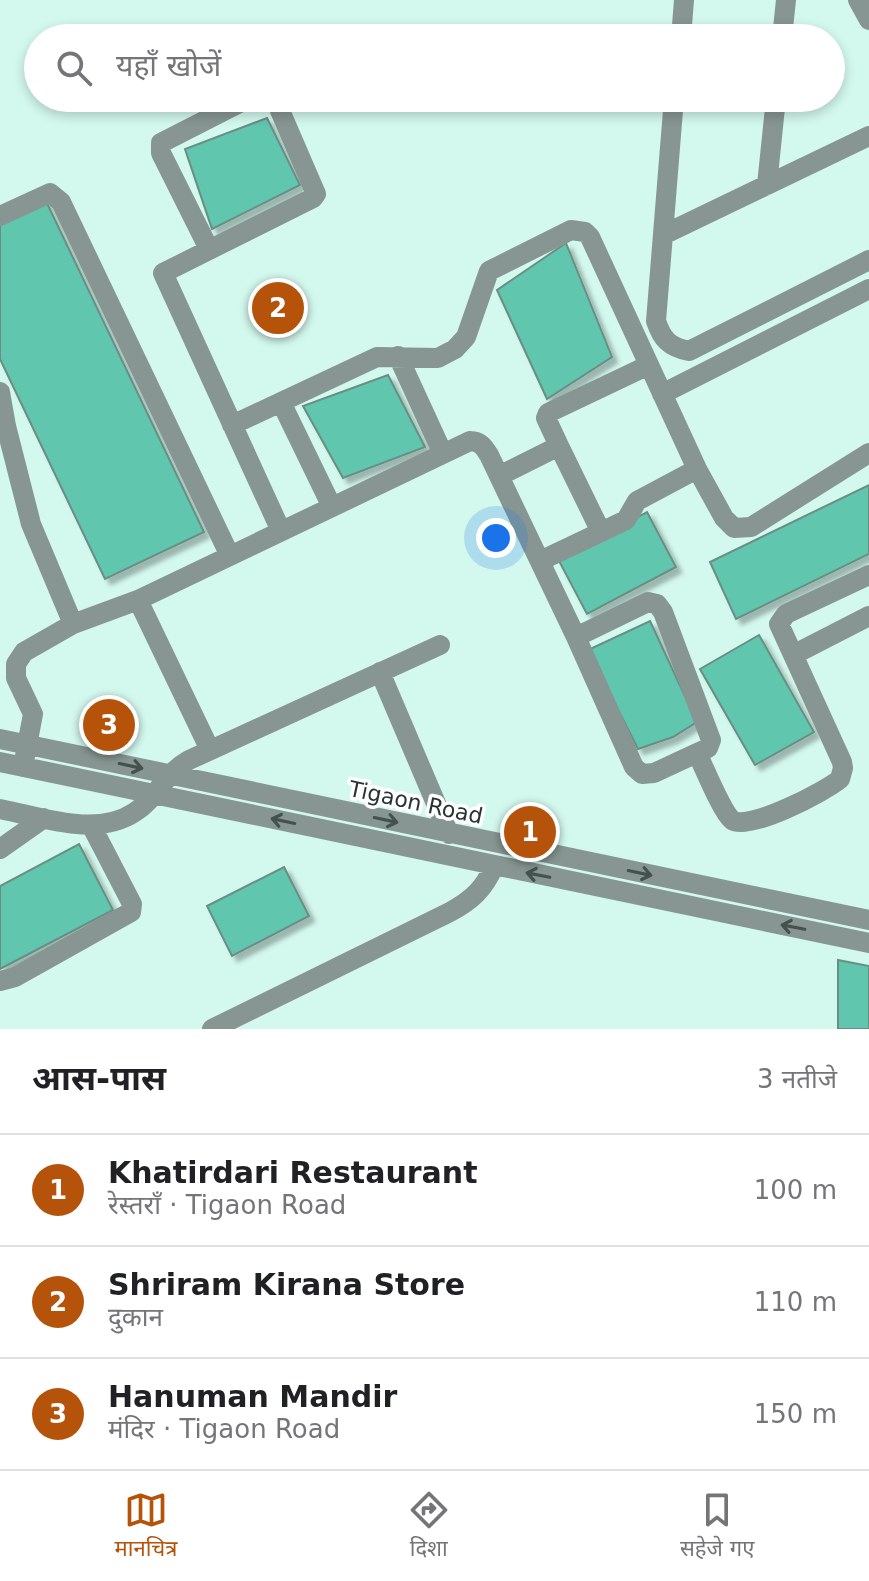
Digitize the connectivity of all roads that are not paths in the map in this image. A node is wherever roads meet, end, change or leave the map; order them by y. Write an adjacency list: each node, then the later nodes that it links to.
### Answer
1 (684, 0): 5 (street)
2 (786, 0): 6 (street)
3 (858, 0): 4 (street)
4 (869, 20)
5 (682, 24)
6 (783, 24)
7 (222, 112): 15 (street)
8 (281, 112): 15 (street)
9 (673, 112): 14 (street)
10 (775, 112): 12 (street)
11 (869, 136): 12 (street)
12 (767, 185): 14 (street)
13 (0, 216): 32 (street)
14 (663, 235): 16 (street)
15 (209, 249): 23 (street)
16 (869, 260)
17 (869, 289): 21 (street)
18 (398, 356): 19 (street); 22 (street); 26 (street)
19 (649, 365): 21 (street); 24 (street)
20 (0, 392): 37 (street)
21 (662, 394): 27 (street)
22 (281, 402): 23 (street); 29 (street)
23 (232, 425): 30 (street)
24 (559, 446): 28 (street); 31 (street)
25 (869, 453): 27 (street)
26 (443, 454): 28 (street); 29 (street)
27 (697, 469): 31 (street)
28 (499, 476): 33 (street)
29 (332, 507): 30 (street)
30 (281, 531): 32 (street)
31 (601, 532): 33 (street)
32 (230, 556): 35 (street)
33 (540, 561): 38 (street)
34 (869, 575): 40 (street)
35 (138, 600): 37 (street); 44 (street)
36 (869, 616): 40 (street)
37 (73, 624): 43 (street)
38 (576, 637): 45 (street); 45 (street)
39 (440, 645): 41 (street)
40 (793, 655): 45 (street)
41 (380, 672): 44 (street); 53 (street)
42 (0, 739): 43 (street, Tigaon Road)
43 (28, 745): 47 (street); 48 (street, Tigaon Road, one-way to 48)
44 (210, 750): 48 (street)
45 (697, 753)
46 (0, 762): 47 (street)
47 (23, 767): 49 (street)
48 (169, 774): 49 (street); 53 (street, Tigaon Road, one-way to 53)
49 (152, 794): 52 (street); 55 (street, one-way to 49)
50 (0, 809): 51 (street)
51 (44, 818): 52 (street); 54 (street)
52 (91, 825): 58 (street)
53 (449, 834): 56 (street, Tigaon Road, one-way to 56)
54 (0, 849)
55 (494, 866): 57 (street, one-way to 55); 59 (street)
56 (869, 920)
57 (869, 943)
58 (0, 981)
59 (212, 1029)

